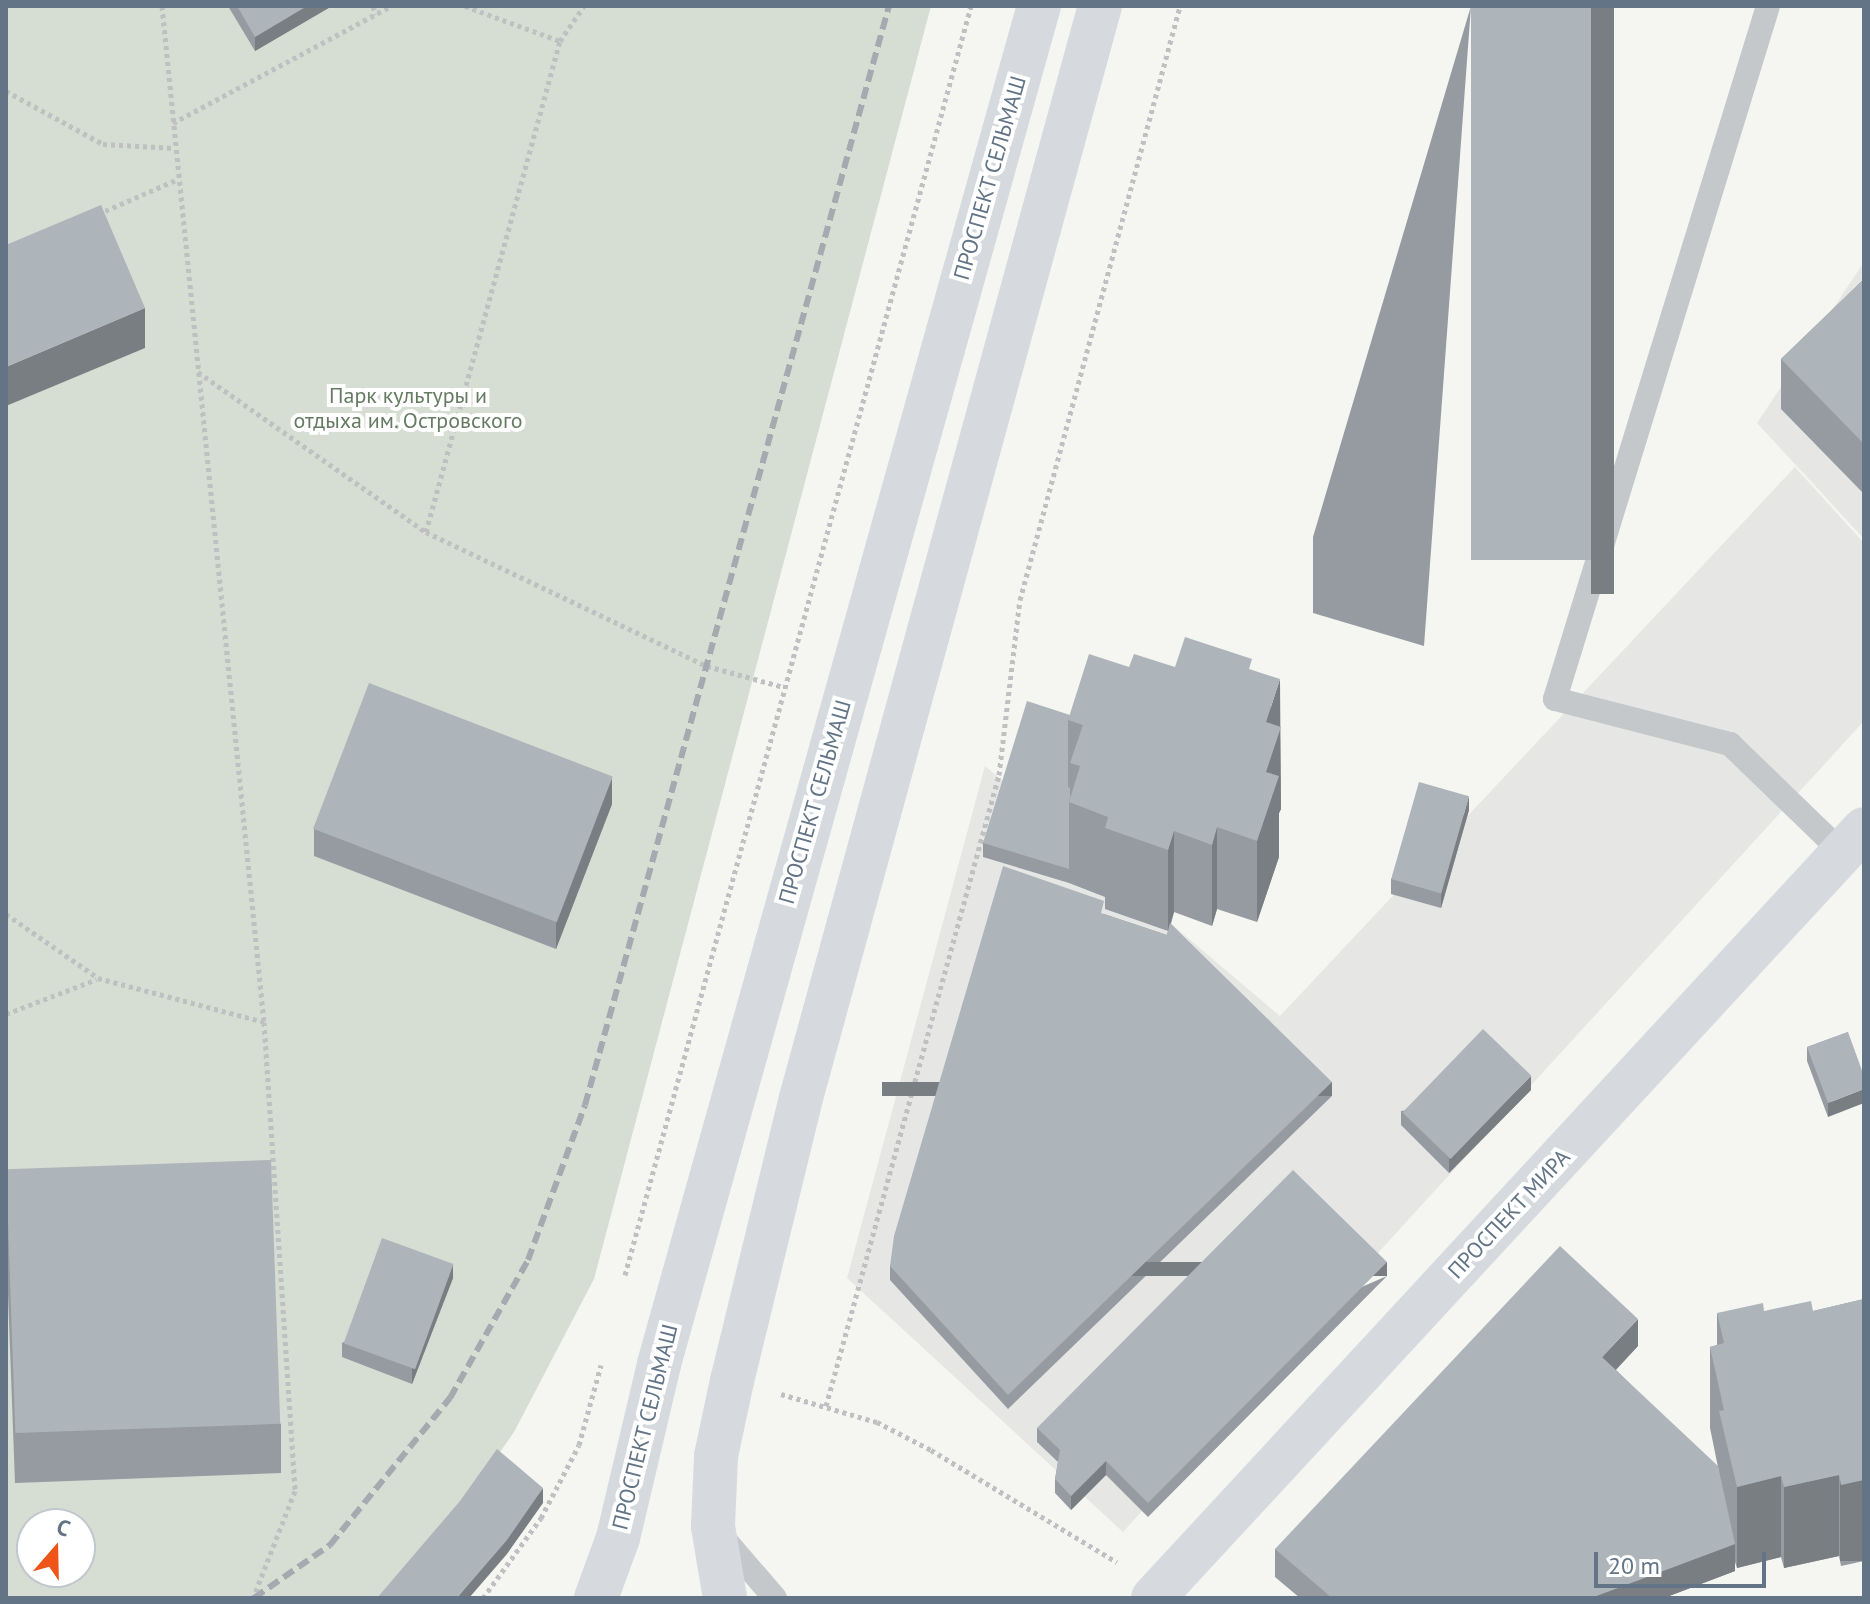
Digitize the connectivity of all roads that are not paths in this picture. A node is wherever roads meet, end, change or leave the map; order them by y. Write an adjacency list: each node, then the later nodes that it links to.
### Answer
1 (1039, 6): 7 (main road, ПРОСПЕКТ СЕЛЬМАШ)
2 (1100, 6): 5 (main road)
3 (1768, 6): 4 (lane)
4 (1854, 841): 6 (main road, ПРОСПЕКТ МИРА)
5 (713, 1526): 8 (main road); 9 (lane)
6 (1157, 1594)
7 (596, 1598)
8 (725, 1598)
9 (775, 1598)

